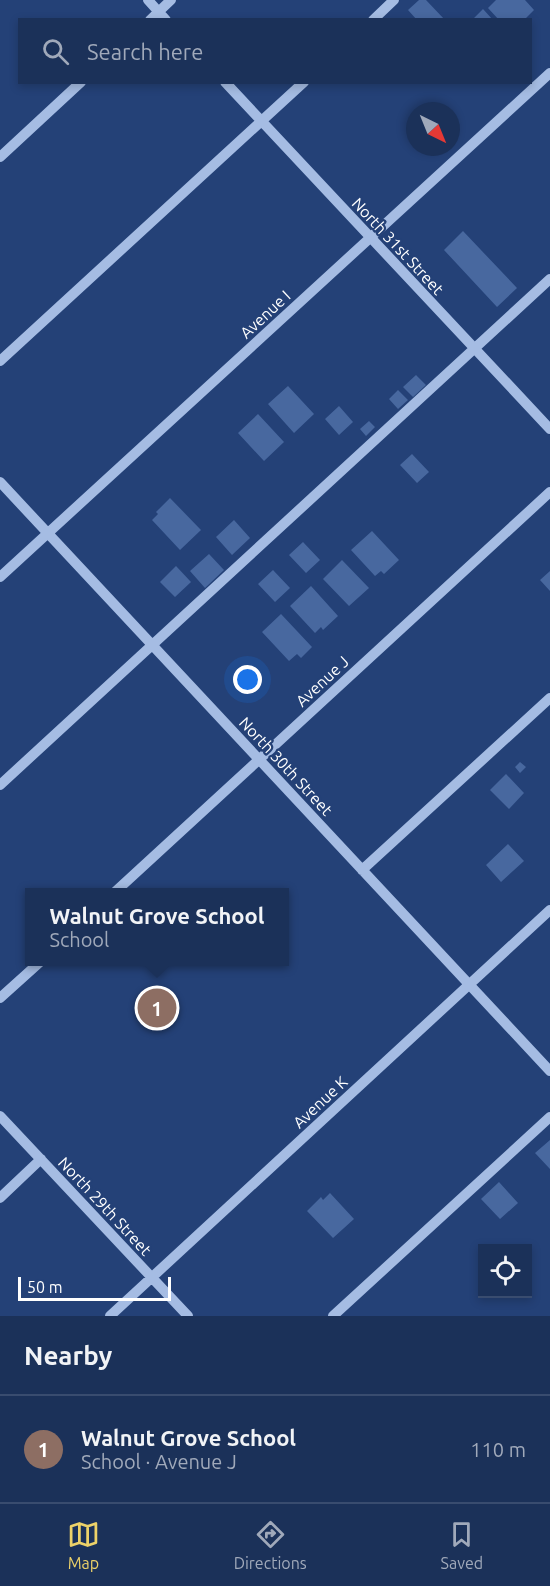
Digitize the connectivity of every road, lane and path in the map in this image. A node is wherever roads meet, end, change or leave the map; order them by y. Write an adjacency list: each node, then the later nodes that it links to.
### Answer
1 (148, 0): 4 (street)
2 (171, 0): 4 (street)
3 (394, 0): 5 (street)
4 (162, 16)
5 (375, 18)
6 (550, 73): 12 (street, Avenue I)
7 (79, 84): 11 (street)
8 (227, 84): 10 (street, North 31st Street)
9 (302, 84): 10 (street)
10 (261, 122): 12 (street, North 31st Street); 15 (street)
11 (0, 157)
12 (370, 238): 14 (street, North 31st Street); 19 (street, Avenue I)
13 (550, 279): 14 (street)
14 (474, 348): 16 (street, North 31st Street); 21 (street)
15 (0, 361)
16 (550, 429)
17 (0, 482): 19 (street, North 30th Street)
18 (550, 492): 23 (street, Avenue J)
19 (48, 533): 20 (street, Avenue I); 21 (street, North 30th Street)
20 (0, 577)
21 (152, 645): 23 (street, North 30th Street); 24 (street)
22 (550, 698): 25 (street)
23 (259, 759): 25 (street, North 30th Street); 26 (street, Avenue J)
24 (0, 785)
25 (362, 870): 29 (street, North 30th Street)
26 (119, 888)
27 (550, 910): 29 (street, Avenue K)
28 (36, 966): 30 (street)
29 (469, 984): 31 (street, North 30th Street); 36 (street, Avenue K)
30 (0, 998)
31 (550, 1071)
32 (0, 1116): 34 (street, North 29th Street)
33 (550, 1117): 39 (street)
34 (41, 1159): 35 (street); 36 (street, North 29th Street)
35 (0, 1198)
36 (152, 1278): 37 (street, Avenue K); 38 (street, North 29th Street)
37 (110, 1316)
38 (188, 1316)
39 (333, 1316)

